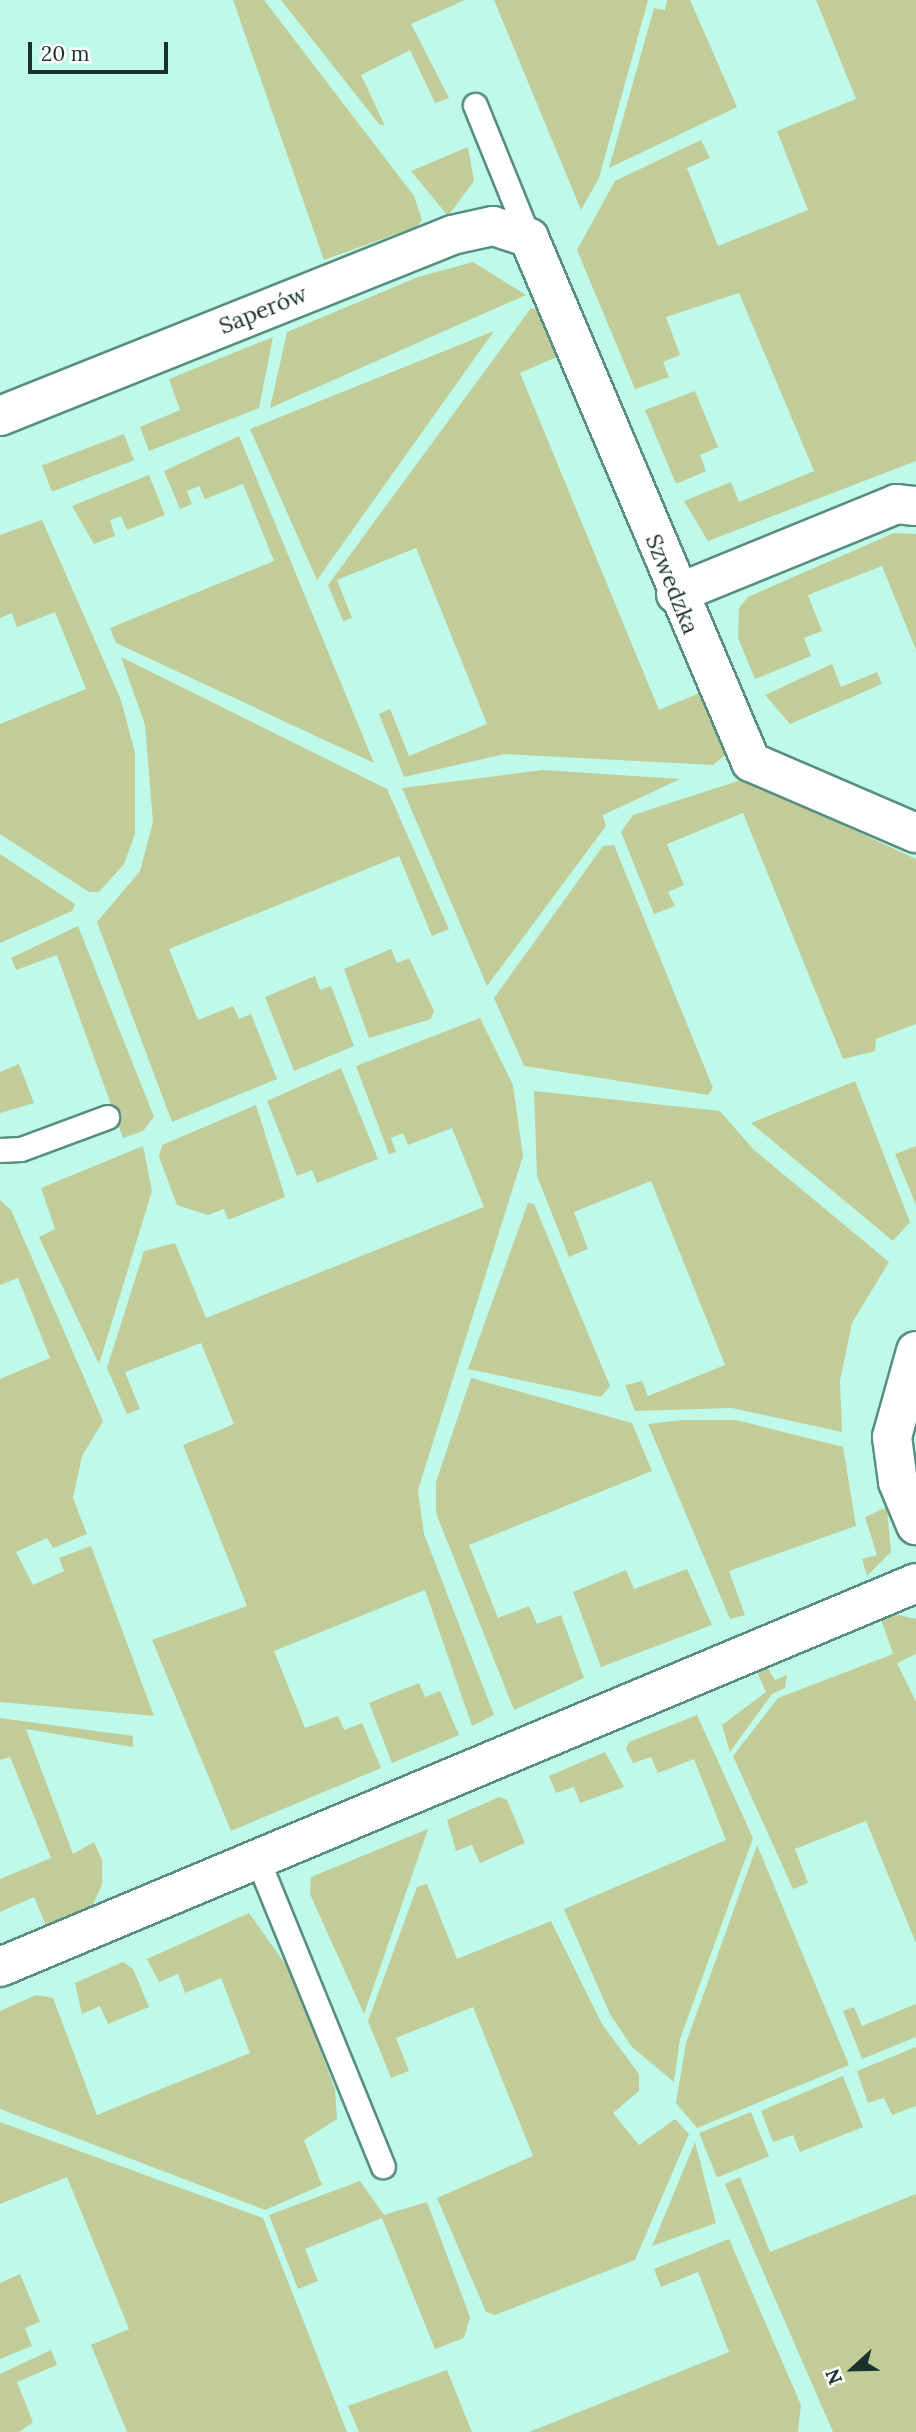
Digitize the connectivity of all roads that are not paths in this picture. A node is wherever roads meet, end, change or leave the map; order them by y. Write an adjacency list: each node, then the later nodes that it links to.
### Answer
1 (475, 105): 2 (lane)
2 (528, 238): 3 (street, Saperów); 5 (street, Szwedzka)
3 (0, 416)
4 (916, 506): 5 (street)
5 (676, 594): 6 (street, Szwedzka)
6 (916, 833)
7 (107, 1117): 8 (lane)
8 (0, 1150)
9 (916, 1351): 10 (street)
10 (916, 1525)
11 (916, 1583): 12 (street)
12 (257, 1858): 13 (street); 14 (lane)
13 (0, 1966)
14 (383, 2166)

